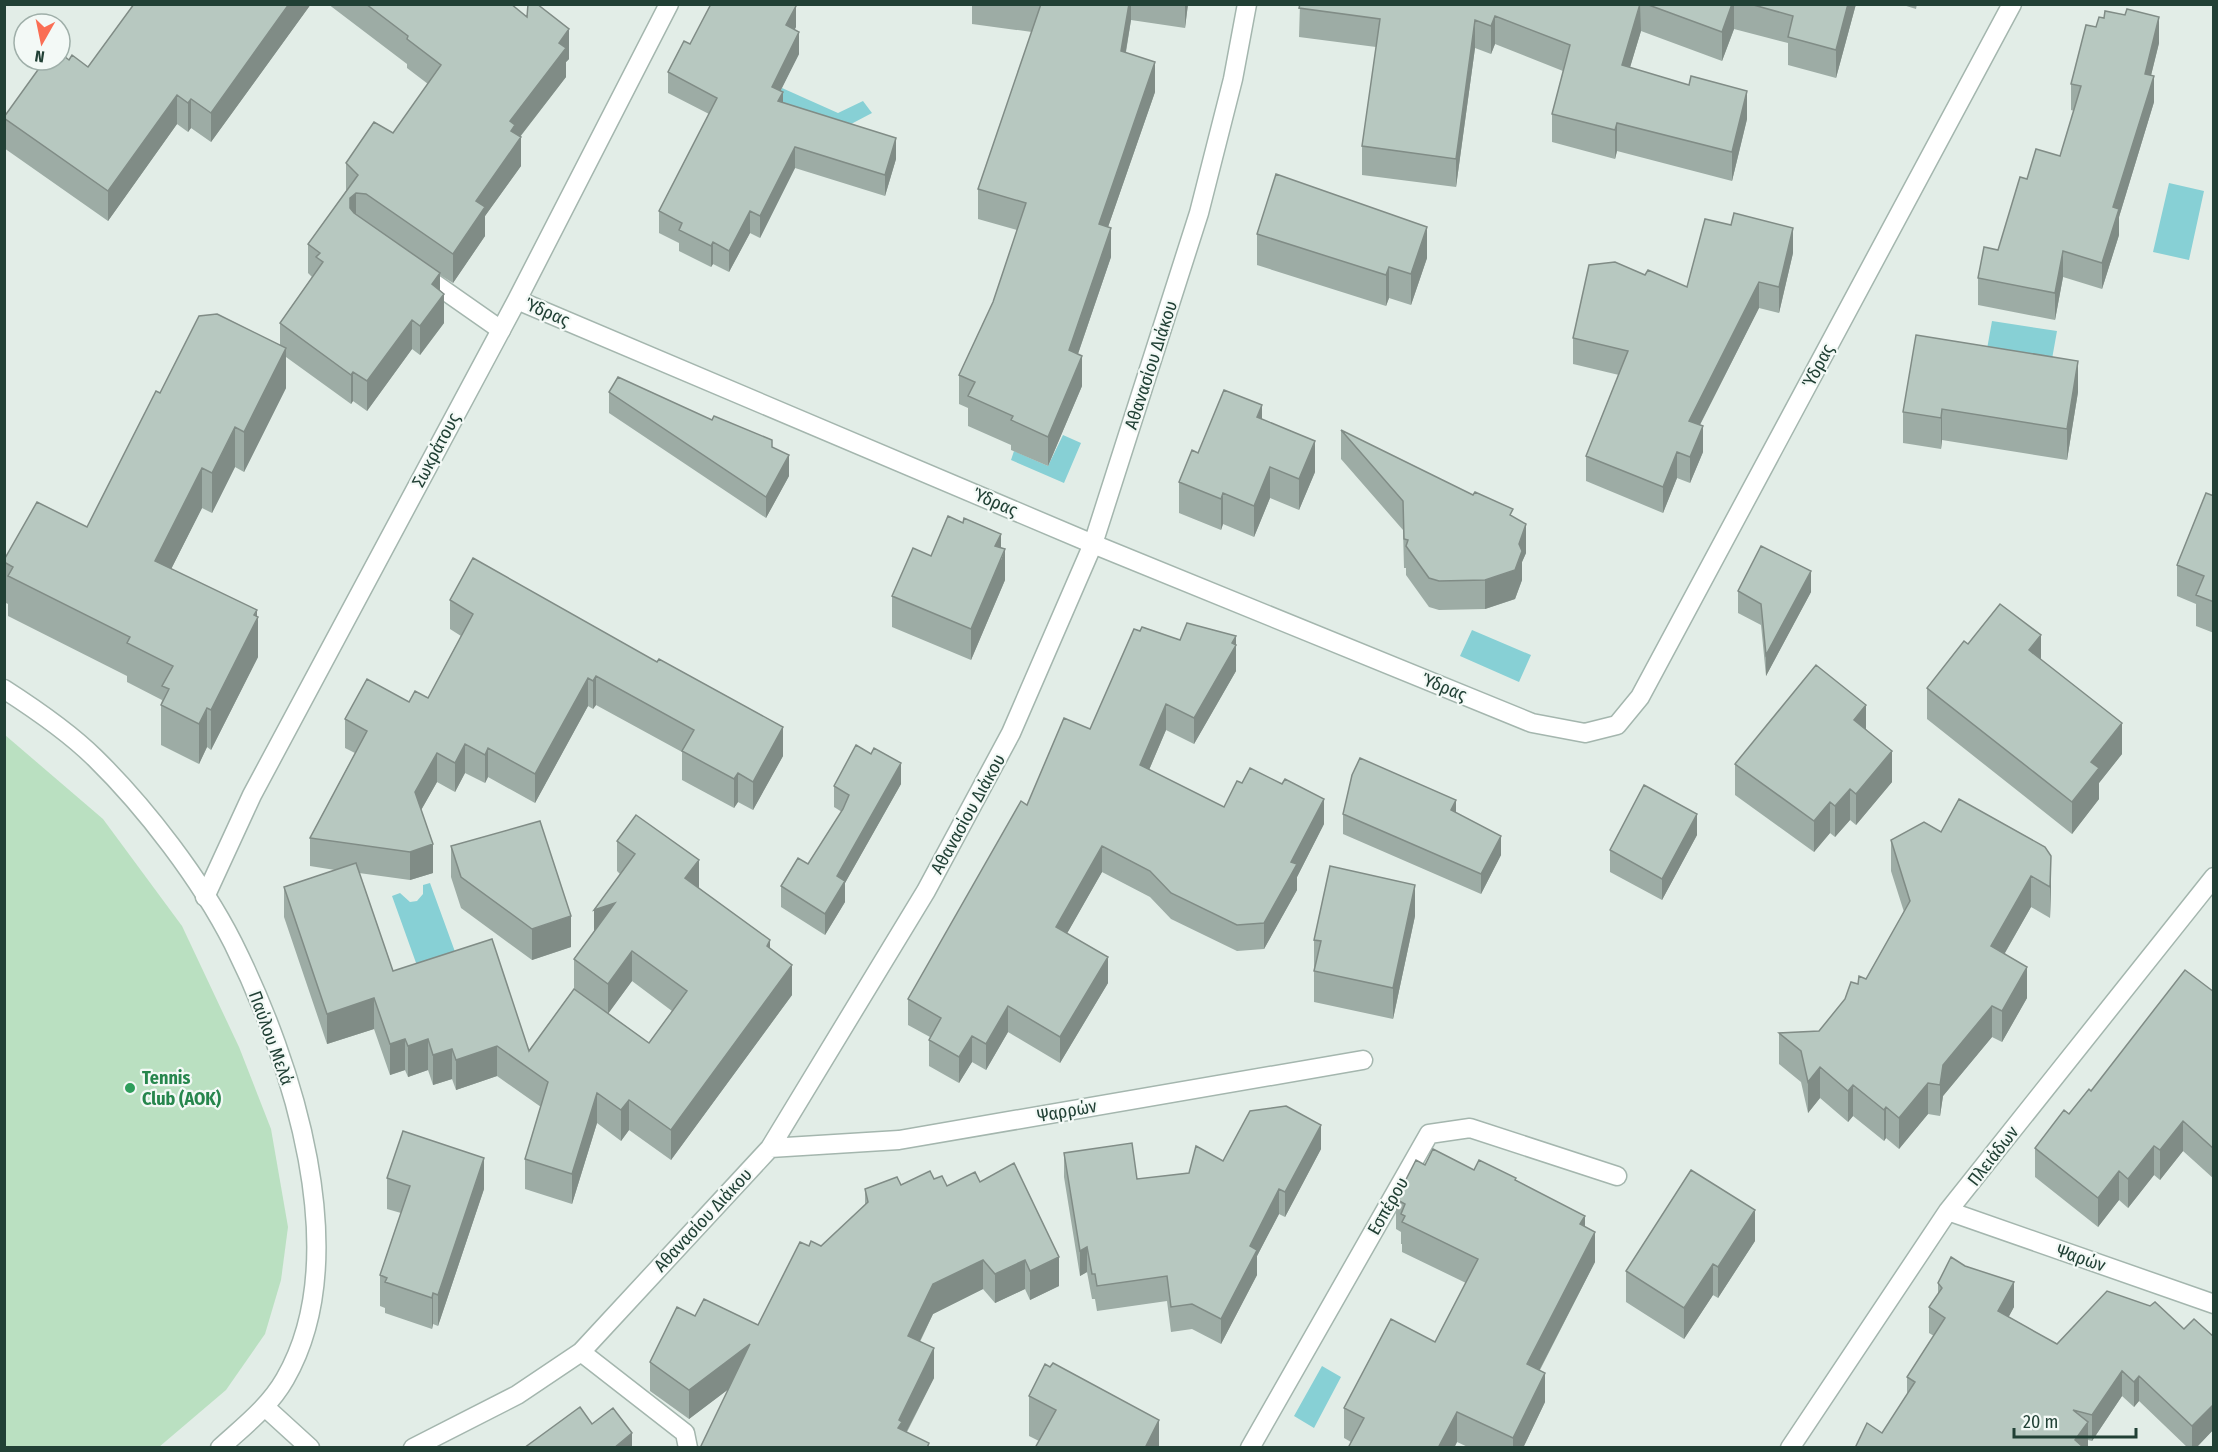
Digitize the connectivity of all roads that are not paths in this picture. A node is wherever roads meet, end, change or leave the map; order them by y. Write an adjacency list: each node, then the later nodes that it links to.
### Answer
1 (669, 4): 5 (street, Σωκράτους)
2 (1247, 4): 7 (street, Αθανασίου Διάκου)
3 (2012, 4): 7 (street, Ύδρας)
4 (407, 265): 6 (street)
5 (517, 300): 6 (street, Σωκράτους); 7 (street, Ύδρας)
6 (501, 330): 10 (street, Σωκράτους)
7 (1093, 544): 12 (street, Αθανασίου Διάκου)
8 (4, 689): 10 (street, Παύλου Μελά)
9 (2214, 877): 14 (street, Πλειάδων)
10 (205, 897): 17 (street, Παύλου Μελά)
11 (1363, 1060): 12 (street, Ψαρρών)
12 (770, 1148): 16 (street, Αθανασίου Διάκου)
13 (1617, 1176): 22 (street, Εσπέρου)
14 (1948, 1211): 15 (street, Ψαρών); 23 (street, Πλειάδων)
15 (2214, 1304)
16 (580, 1352): 20 (street, Αθανασίου Διάκου); 21 (street)
17 (265, 1407): 18 (street, Παύλου Μελά); 19 (street)
18 (220, 1448)
19 (310, 1448)
20 (413, 1448)
21 (688, 1448)
22 (1250, 1448)
23 (1790, 1448)

